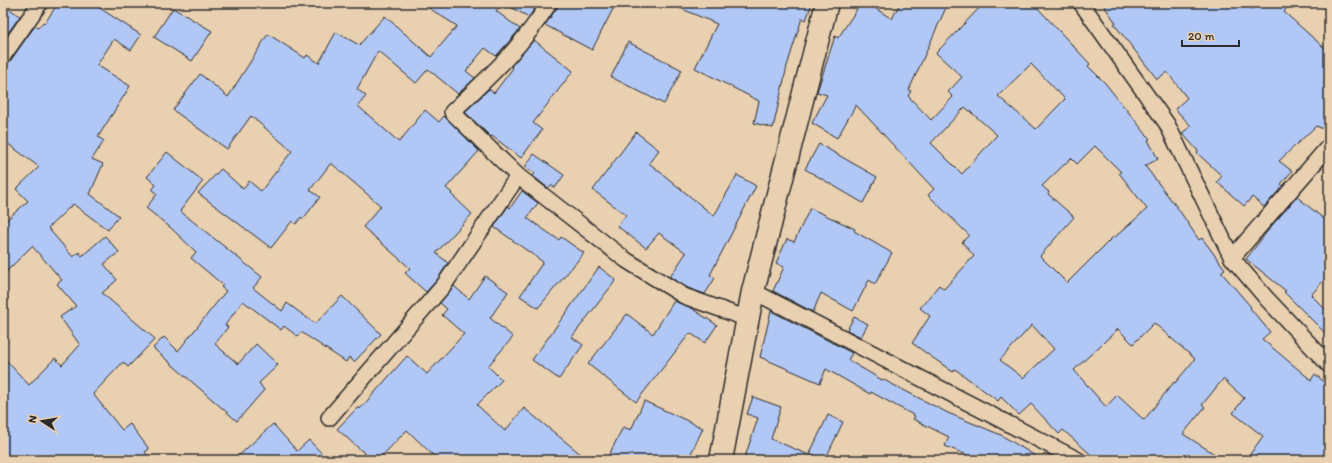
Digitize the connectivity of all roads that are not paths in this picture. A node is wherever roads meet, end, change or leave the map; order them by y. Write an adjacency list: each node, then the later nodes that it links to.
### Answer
1 (40, 3): 5 (street)
2 (549, 3): 7 (street)
3 (827, 3): 9 (main road)
4 (1081, 3): 8 (street)
5 (3, 56)
6 (1329, 146): 8 (street)
7 (518, 176): 10 (street); 12 (street)
8 (1232, 258): 11 (street)
9 (753, 291): 10 (main road); 14 (street)
10 (748, 319): 13 (main road)
11 (1329, 365)
12 (329, 418)
13 (721, 460)
14 (1078, 460)

